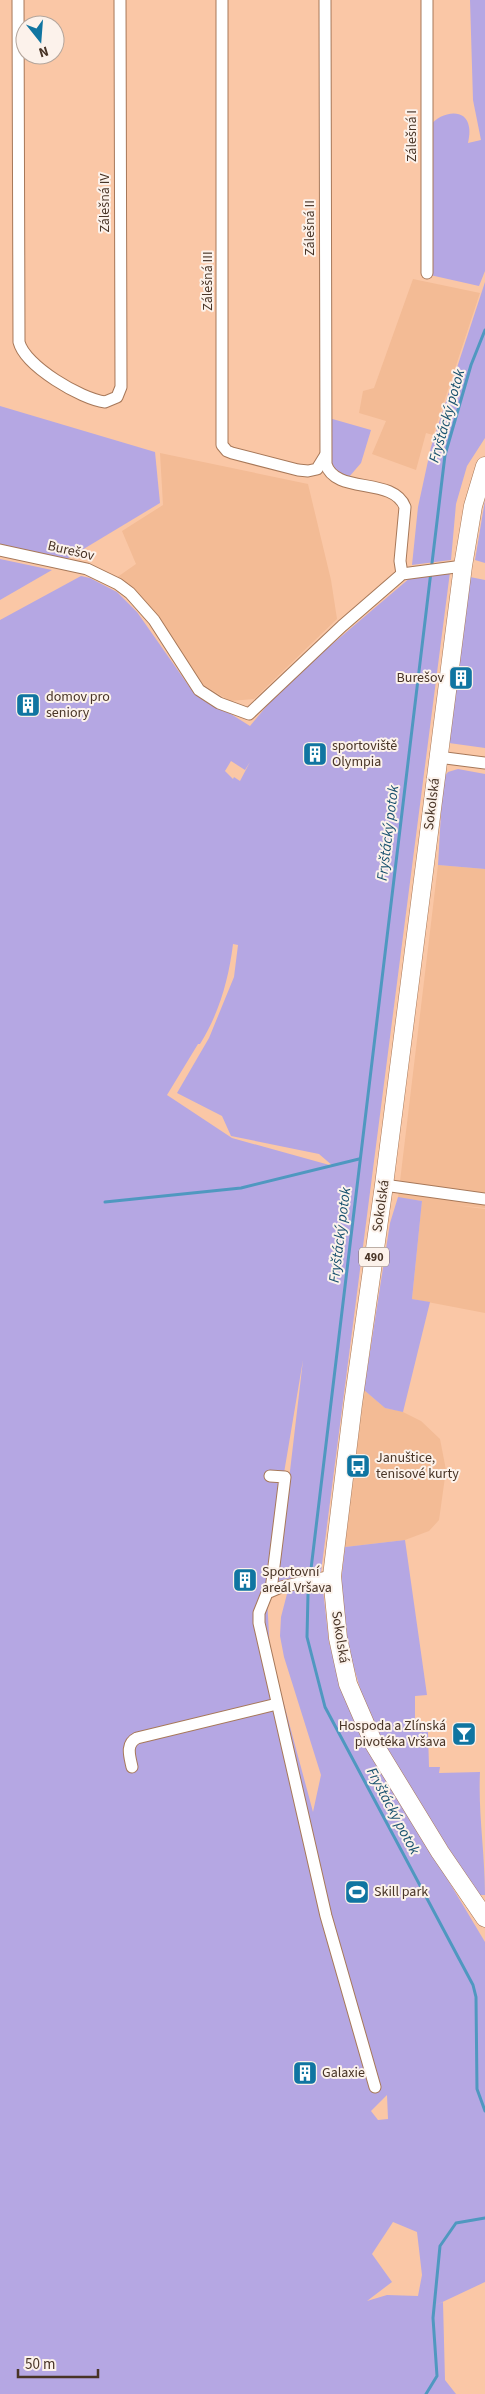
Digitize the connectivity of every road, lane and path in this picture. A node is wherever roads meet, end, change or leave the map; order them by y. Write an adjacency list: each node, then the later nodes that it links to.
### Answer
1 (18, 0): 2 (street, Zálešná IV)
2 (120, 0)
3 (222, 0): 7 (street, Zálešná III)
4 (325, 0): 7 (street, Zálešná II)
5 (427, 0): 6 (street, Zálešná I)
6 (427, 272)
7 (326, 456): 11 (street)
8 (485, 466): 10 (main road, Sokolská / 490)
9 (0, 550): 11 (street, Burešov)
10 (456, 566): 11 (street); 12 (main road, Sokolská / 490)
11 (408, 572)
12 (438, 756): 13 (street); 14 (main road, Sokolská / 490)
13 (485, 763)
14 (384, 1185): 15 (street); 17 (main road, Sokolská / 490)
15 (485, 1199)
16 (270, 1476): 18 (street)
17 (324, 1578): 18 (street); 21 (main road, Sokolská / 490)
18 (271, 1590): 19 (street)
19 (277, 1704): 20 (street); 22 (street)
20 (132, 1767)
21 (484, 1913)
22 (375, 2087)

